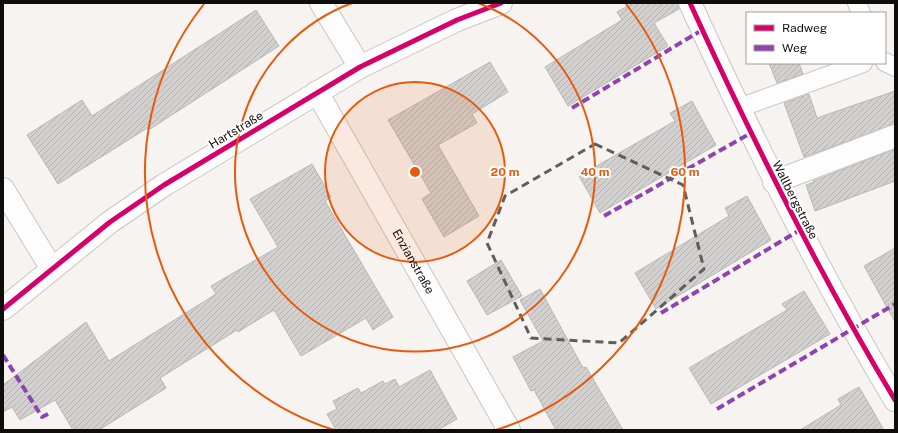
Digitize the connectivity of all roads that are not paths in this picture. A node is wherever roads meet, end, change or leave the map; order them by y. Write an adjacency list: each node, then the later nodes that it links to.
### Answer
1 (321, 3): 6 (street)
2 (500, 3): 6 (street, Hartstraße)
3 (690, 3): 9 (street, Wallbergstraße)
4 (886, 62): 7 (lane)
5 (860, 64): 9 (lane)
6 (360, 67): 8 (street, Hartstraße)
7 (895, 67)
8 (317, 92): 13 (street, Hartstraße); 16 (street, Enzianstraße)
9 (739, 108): 11 (street, Wallbergstraße)
10 (895, 136): 11 (street)
11 (774, 182): 15 (street, Wallbergstraße)
12 (3, 189): 13 (street)
13 (52, 268): 14 (street, Hartstraße)
14 (3, 309)
15 (895, 400)
16 (509, 430)

